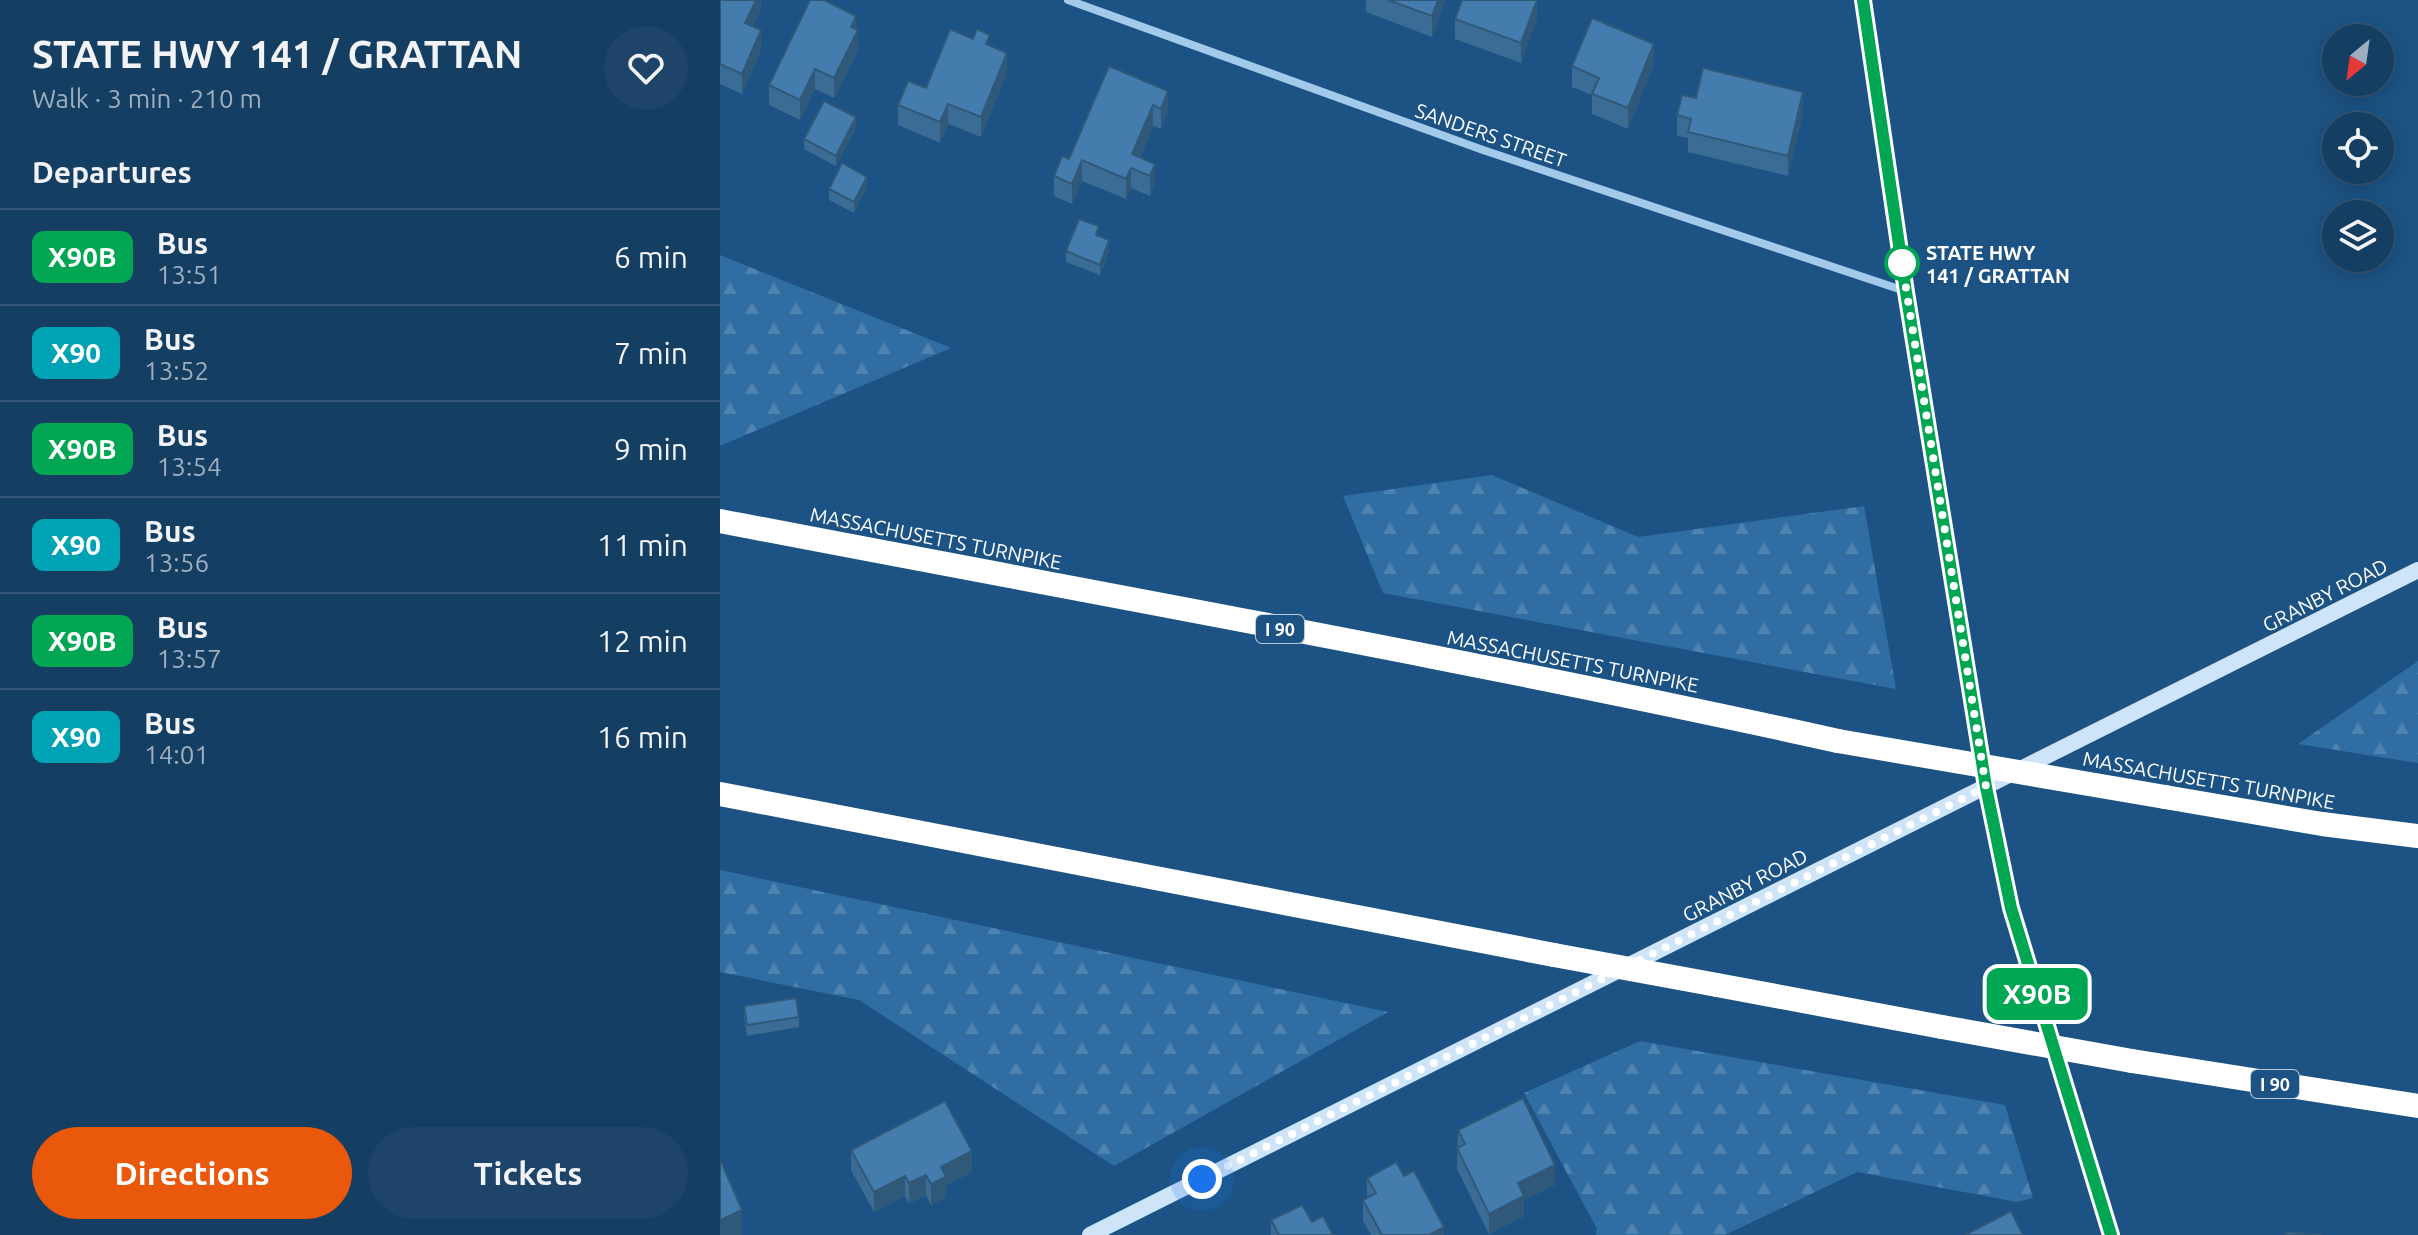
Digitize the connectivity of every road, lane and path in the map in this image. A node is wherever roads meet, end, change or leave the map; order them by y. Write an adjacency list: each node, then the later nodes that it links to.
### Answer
1 (1068, 0): 3 (street, SANDERS STREET)
2 (1863, 0): 3 (main road)
3 (1906, 292): 6 (main road)
4 (720, 521): 8 (highway, MASSACHUSETTS TURNPIKE / I 90, bridge)
5 (2418, 570): 6 (main road, GRANBY ROAD)
6 (1986, 787): 10 (main road, GRANBY ROAD); 11 (main road)
7 (720, 794): 9 (highway, I 90, bridge)
8 (2418, 836)
9 (2418, 1106)
10 (1090, 1235)
11 (2111, 1235)

